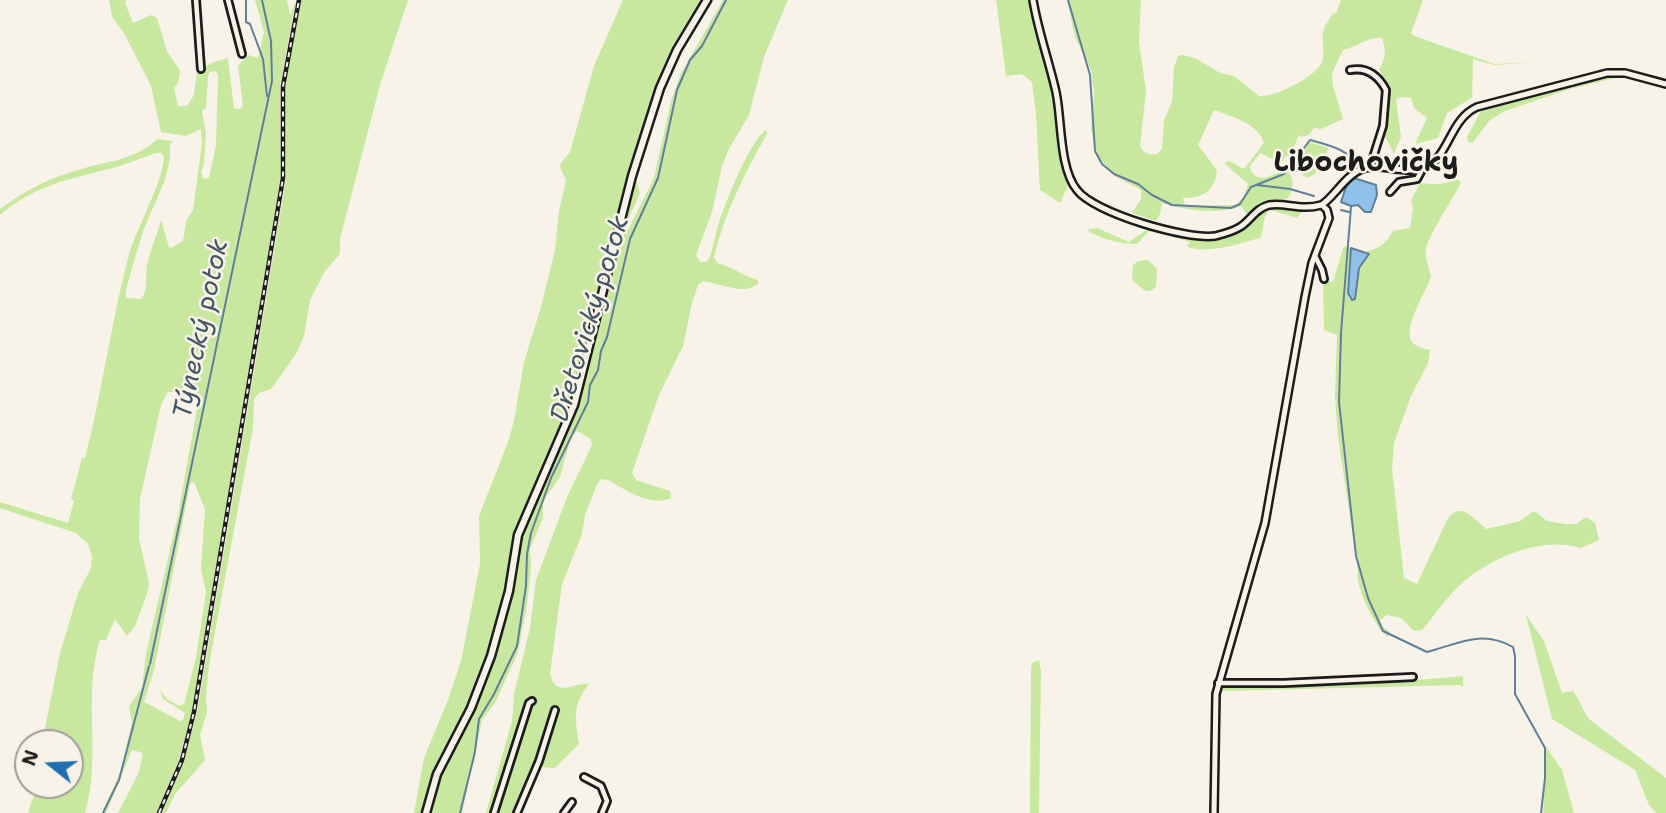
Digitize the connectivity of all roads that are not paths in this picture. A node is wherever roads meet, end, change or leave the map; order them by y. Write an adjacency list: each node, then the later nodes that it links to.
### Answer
1 (196, 0): 6 (street)
2 (228, 0): 5 (street)
3 (707, 0): 21 (main road)
4 (1032, 0): 12 (street)
5 (242, 54)
6 (201, 69)
7 (1350, 69): 9 (street)
8 (1666, 84): 10 (street)
9 (1370, 167): 10 (street); 12 (street)
10 (1423, 168): 11 (street)
11 (1390, 192)
12 (1322, 205): 13 (street)
13 (1315, 256): 14 (street); 16 (street)
14 (1324, 279)
15 (1413, 677): 16 (street)
16 (1218, 683): 26 (street)
17 (532, 701): 22 (street)
18 (555, 710): 23 (street)
19 (584, 777): 25 (street)
20 (572, 802): 24 (street)
21 (426, 813)
22 (494, 813)
23 (517, 813)
24 (564, 813)
25 (602, 813)
26 (1214, 813)

